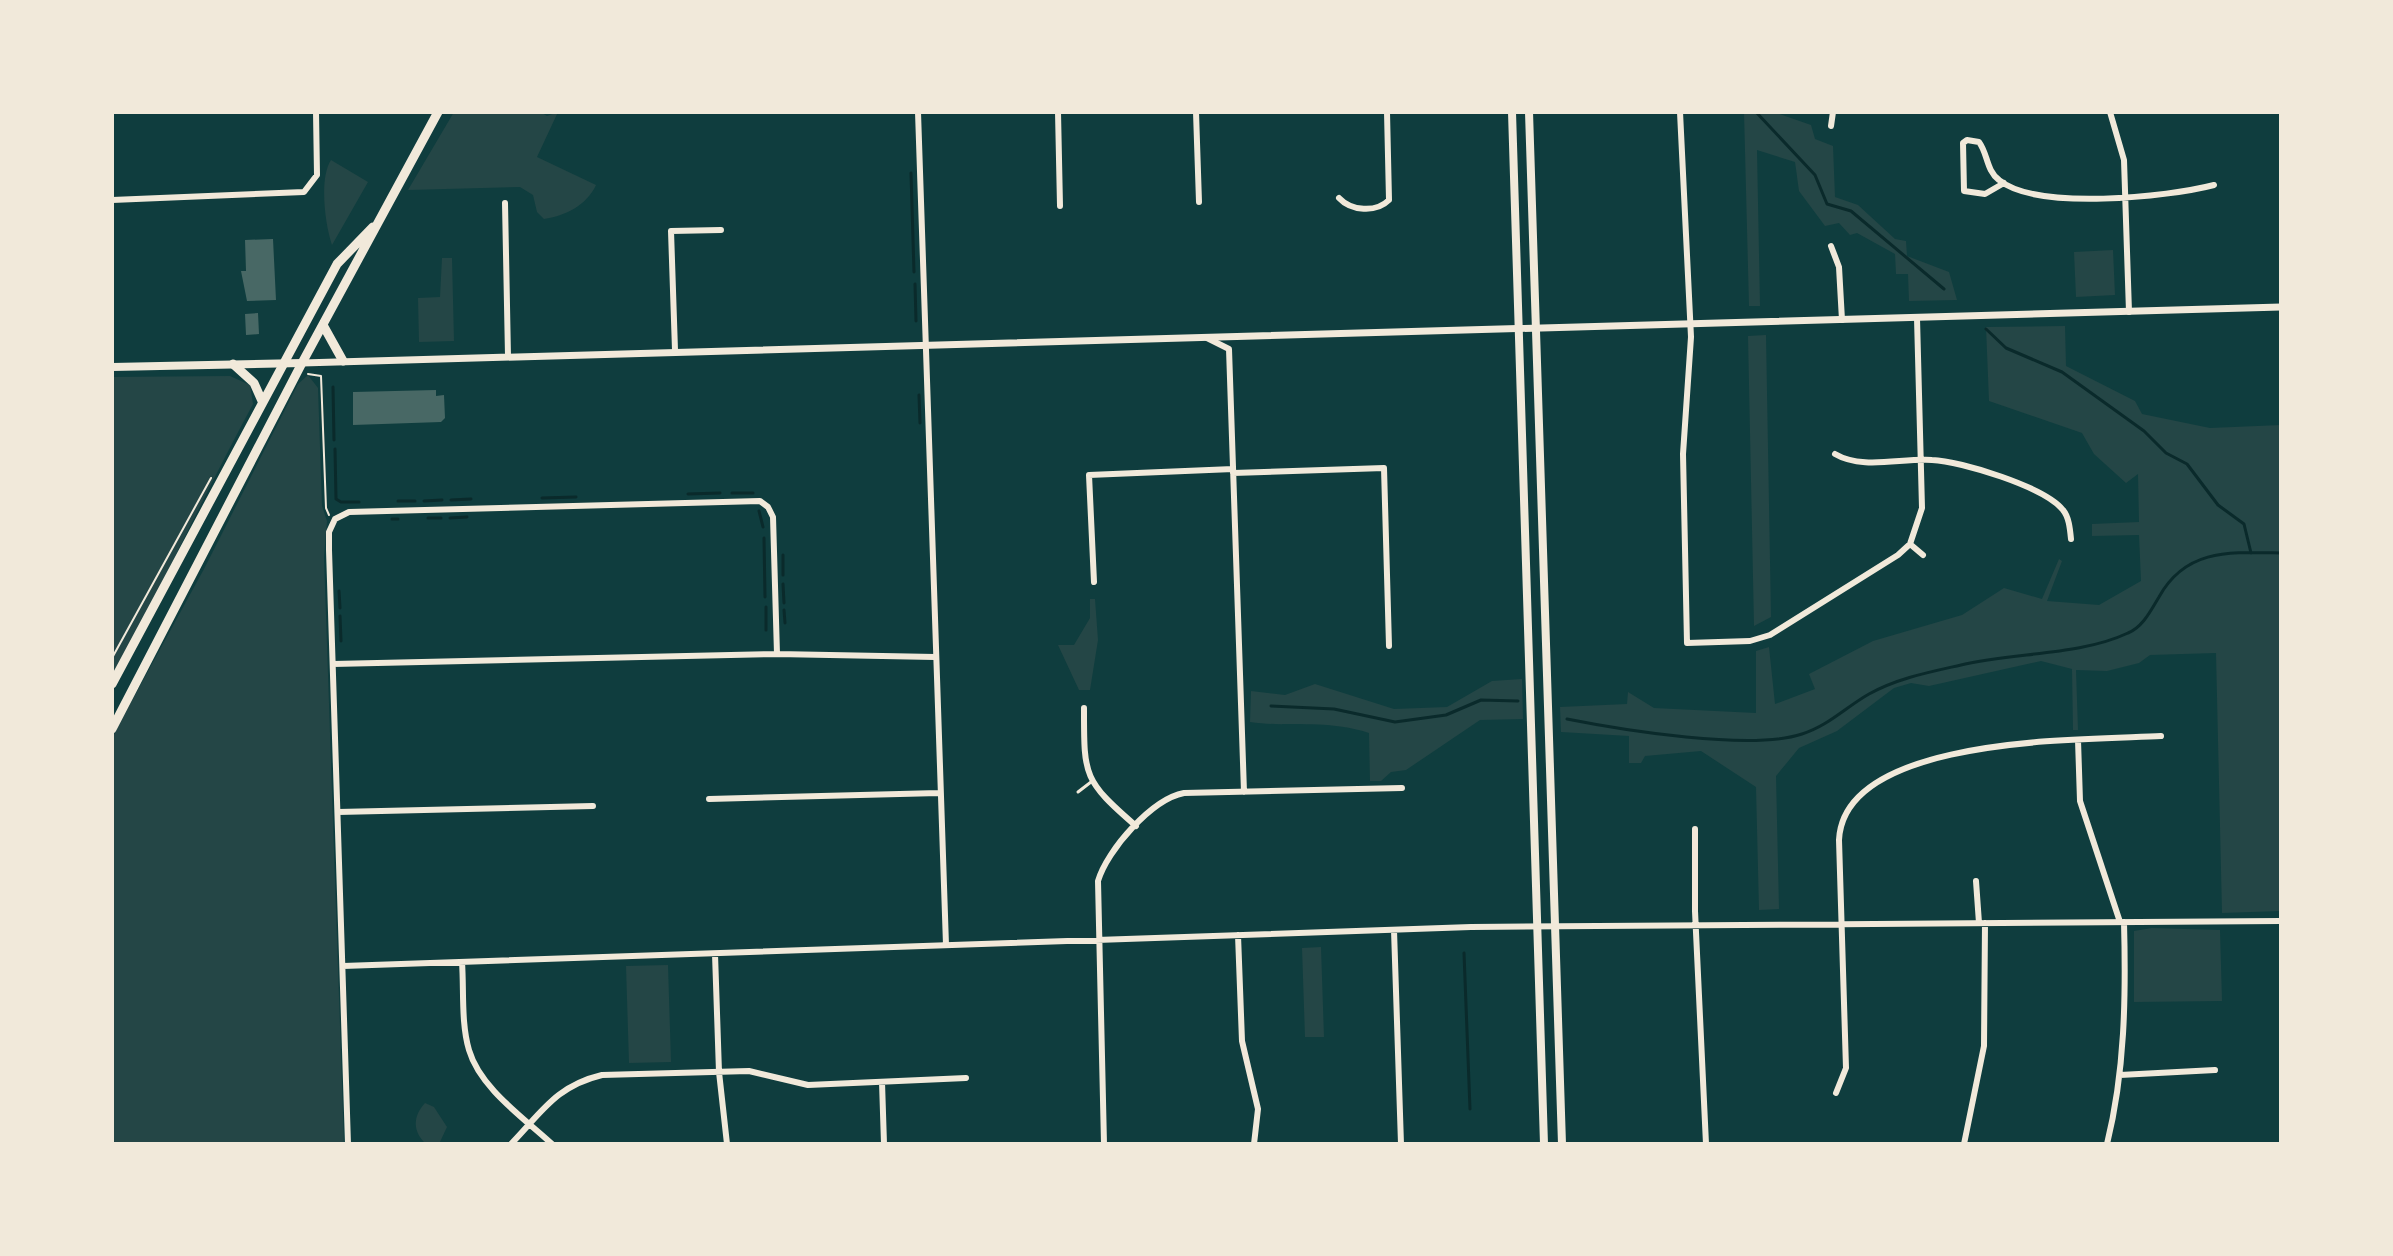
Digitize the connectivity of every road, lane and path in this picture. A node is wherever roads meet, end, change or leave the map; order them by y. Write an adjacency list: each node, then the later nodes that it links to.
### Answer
1 (316, 112): 17 (street)
2 (438, 112): 21 (main road)
3 (918, 112): 33 (street)
4 (1058, 112): 20 (street)
5 (1196, 112): 18 (street)
6 (1387, 112): 16 (street)
7 (1512, 112): 31 (main road)
8 (1529, 112): 30 (main road)
9 (1680, 112): 28 (street)
10 (1833, 112): 12 (street)
11 (2110, 112): 15 (street)
12 (1831, 126)
13 (2004, 183): 13 (street); 15 (street)
14 (2214, 185): 15 (street)
15 (2125, 196): 25 (street)
16 (1339, 198)
17 (112, 200)
18 (1199, 202)
19 (505, 203): 35 (street)
20 (1060, 206)
21 (381, 218): 29 (main road); 37 (main road)
22 (721, 230): 34 (street)
23 (1831, 246): 27 (street)
24 (2281, 307): 25 (street)
25 (2129, 312): 26 (street)
26 (1917, 318): 27 (street); 44 (street)
27 (1842, 320): 28 (street)
28 (1690, 324): 30 (street); 49 (street)
29 (323, 325): 36 (main road); 38 (main road)
30 (1538, 326): 31 (street); 79 (main road)
31 (1522, 327): 32 (street); 77 (main road)
32 (1204, 337): 33 (street); 45 (street)
33 (926, 343): 34 (street); 54 (street)
34 (675, 350): 35 (street)
35 (508, 356): 36 (street)
36 (343, 361): 38 (street)
37 (283, 363): 38 (main road); 39 (main road); 42 (main road)
38 (302, 363): 59 (main road)
39 (233, 364): 40 (main road); 42 (main road)
40 (112, 367)
41 (302, 376): 47 (path)
42 (262, 401): 57 (main road)
43 (1835, 454): 44 (street)
44 (1921, 459): 48 (street); 49 (street)
45 (1233, 471): 51 (street); 52 (street); 65 (street)
46 (210, 479): 55 (path)
47 (332, 517): 53 (street); 56 (street)
48 (2071, 539)
49 (1910, 544): 50 (street)
50 (1923, 555)
51 (1094, 582)
52 (1389, 646)
53 (777, 654): 54 (street); 56 (street)
54 (935, 657): 66 (street)
55 (112, 658)
56 (333, 664): 69 (street)
57 (112, 684)
58 (1084, 708): 62 (street)
59 (112, 729)
60 (2161, 736): 61 (street)
61 (2078, 740): 74 (street); 76 (street)
62 (1091, 782): 64 (lane); 70 (street)
63 (1402, 788): 65 (street)
64 (1078, 792)
65 (1244, 792): 70 (street)
66 (939, 793): 67 (street); 83 (street)
67 (709, 799)
68 (593, 806): 69 (street)
69 (338, 812): 86 (street)
70 (1136, 826): 82 (street)
71 (1695, 829): 78 (street)
72 (1976, 881): 75 (street)
73 (2281, 921): 74 (street)
74 (2122, 922): 75 (street); 89 (street)
75 (1982, 923): 76 (street); 105 (street)
76 (1842, 924): 78 (street); 92 (street)
77 (1538, 926): 79 (street); 80 (street); 102 (main road)
78 (1696, 926): 79 (street); 104 (street)
79 (1554, 927): 103 (main road)
80 (1394, 930): 81 (street); 101 (street)
81 (1238, 935): 82 (street); 100 (street)
82 (1098, 940): 83 (street); 99 (street)
83 (946, 945): 84 (street)
84 (715, 954): 85 (street); 88 (street)
85 (462, 962): 86 (street); 93 (street)
86 (343, 966): 94 (street)
87 (2215, 1070): 89 (street)
88 (719, 1072): 91 (street); 93 (street); 97 (street)
89 (2120, 1075): 106 (street)
90 (966, 1078): 91 (street)
91 (882, 1082): 98 (street)
92 (1836, 1093)
93 (530, 1124): 95 (street); 96 (street)
94 (348, 1144)
95 (511, 1144)
96 (552, 1144)
97 (727, 1144)
98 (884, 1144)
99 (1104, 1144)
100 (1254, 1144)
101 (1401, 1144)
102 (1544, 1144)
103 (1562, 1144)
104 (1706, 1144)
105 (1964, 1144)
106 (2107, 1144)

